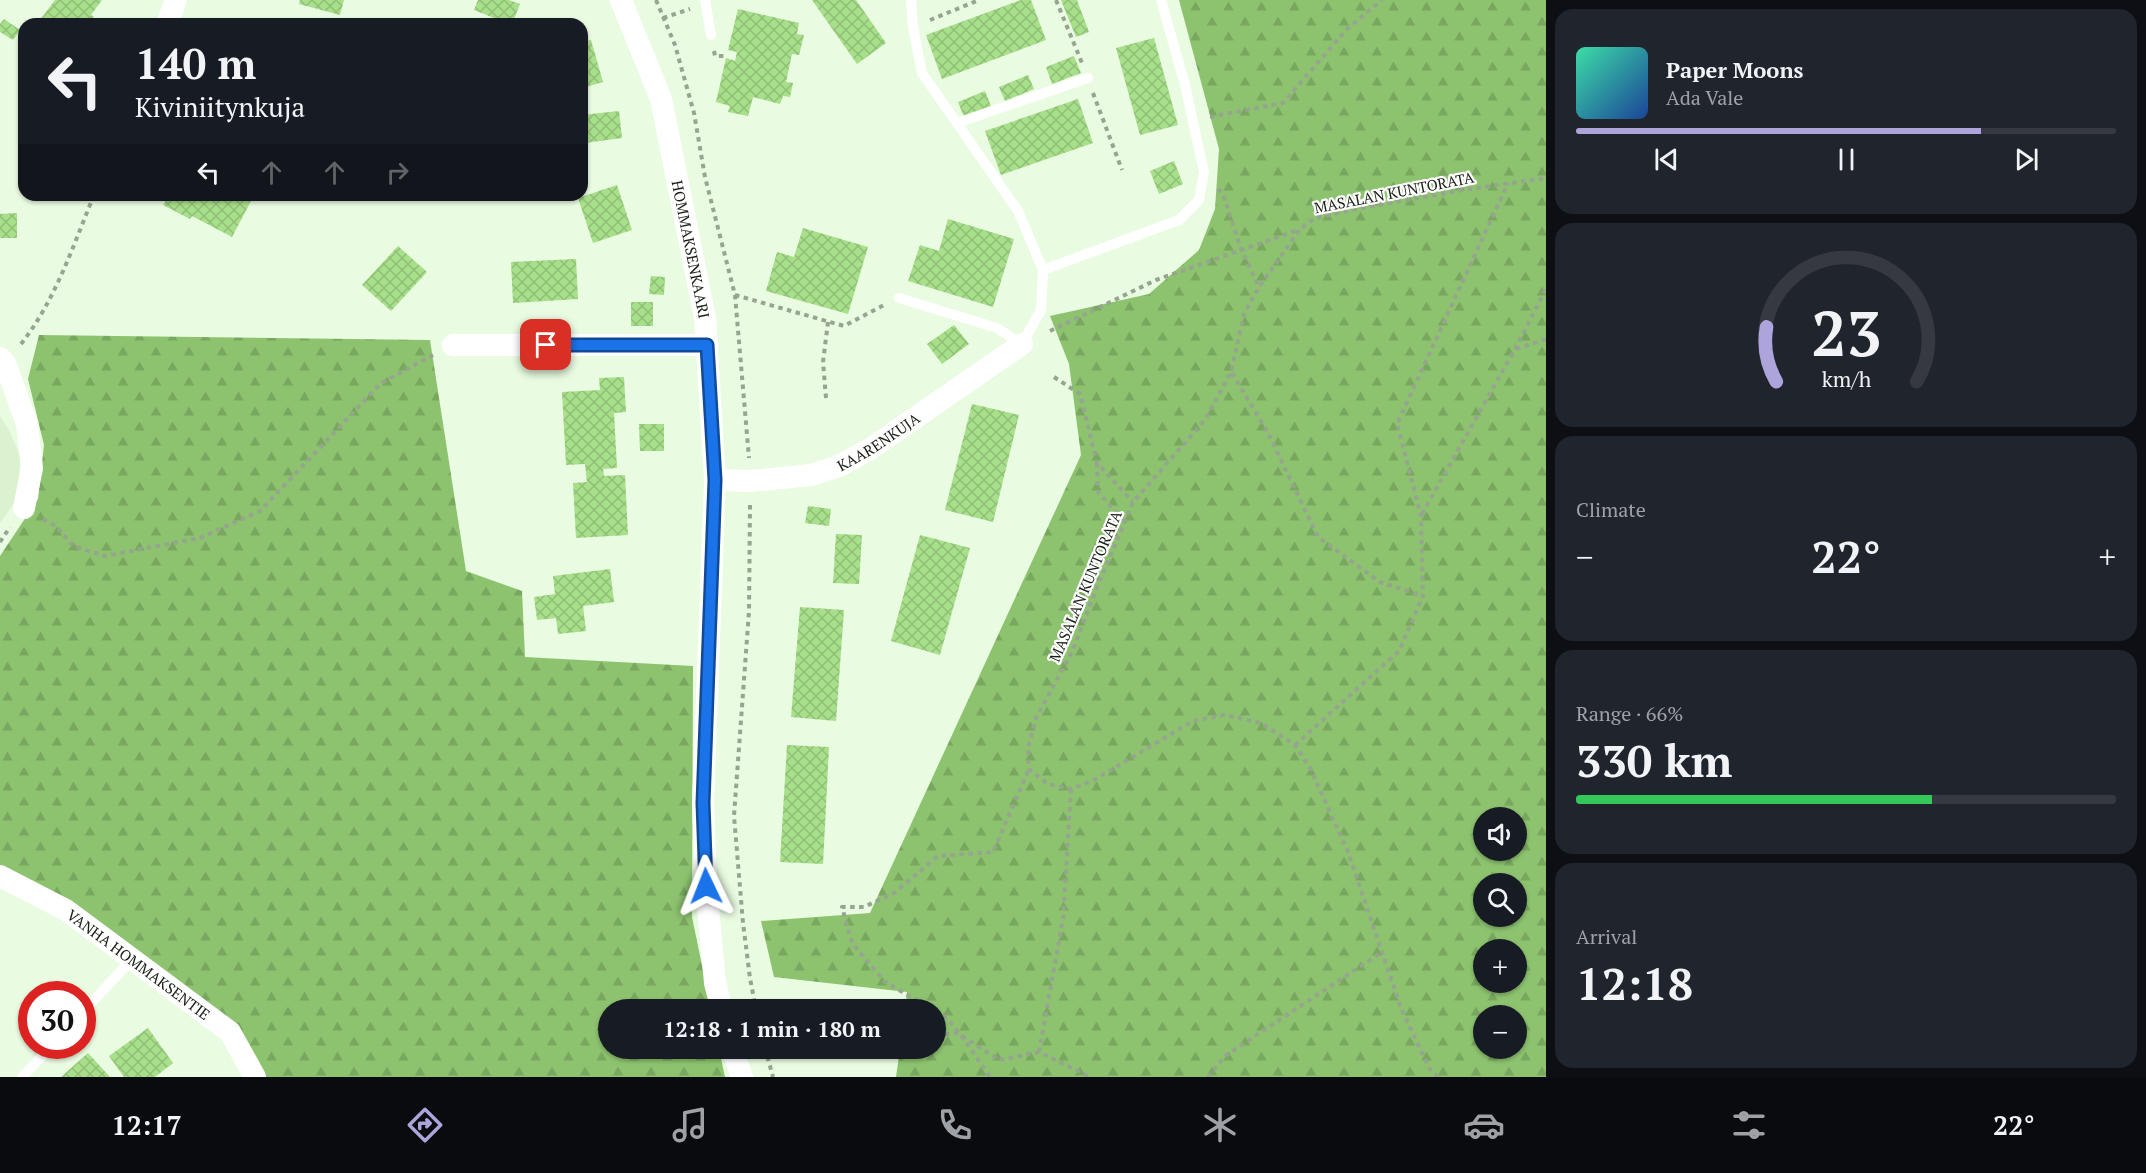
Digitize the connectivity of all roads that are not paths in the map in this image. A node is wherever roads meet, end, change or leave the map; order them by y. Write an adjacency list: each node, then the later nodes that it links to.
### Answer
1 (176, 0): 6 (street)
2 (621, 0): 14 (street, HOMMAKSENKAARI)
3 (911, 0): 9 (lane)
4 (1161, 0): 10 (lane)
5 (705, 2): 7 (lane)
6 (169, 18)
7 (711, 35)
8 (1088, 78): 9 (lane)
9 (957, 123): 10 (lane)
10 (1043, 270): 12 (lane)
11 (899, 298): 12 (lane)
12 (1022, 344): 16 (street, KAARENKUJA)
13 (453, 345): 14 (street)
14 (707, 345): 16 (street, HOMMAKSENKAARI)
15 (3, 361): 17 (street)
16 (715, 480): 21 (street, HOMMAKSENKAARI)
17 (24, 508)
18 (0, 876): 19 (street, VANHA HOMMAKSENTIE)
19 (132, 959): 20 (lane); 25 (street, VANHA HOMMAKSENTIE)
20 (96, 998)
21 (719, 999)
22 (39, 1059): 24 (lane)
23 (736, 1059): 26 (street)
24 (22, 1077)
25 (255, 1077)
26 (742, 1077)

